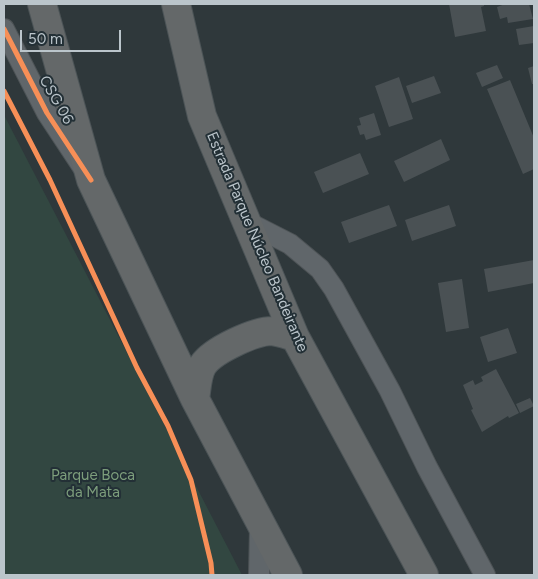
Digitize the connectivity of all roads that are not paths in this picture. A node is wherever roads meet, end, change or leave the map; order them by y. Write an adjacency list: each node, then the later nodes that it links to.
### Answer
1 (42, 4): 4 (highway)
2 (176, 4): 5 (highway, Estrada Parque Núcleo Bandeirante)
3 (4, 29): 4 (street, CSG 06)
4 (91, 180): 7 (highway)
5 (247, 222): 6 (highway, Estrada Parque Núcleo Bandeirante); 12 (street)
6 (295, 337): 7 (highway); 11 (highway, Estrada Parque Núcleo Bandeirante)
7 (195, 399): 8 (highway)
8 (260, 522): 9 (street); 10 (highway)
9 (259, 575)
10 (288, 575)
11 (424, 575)
12 (485, 575)

